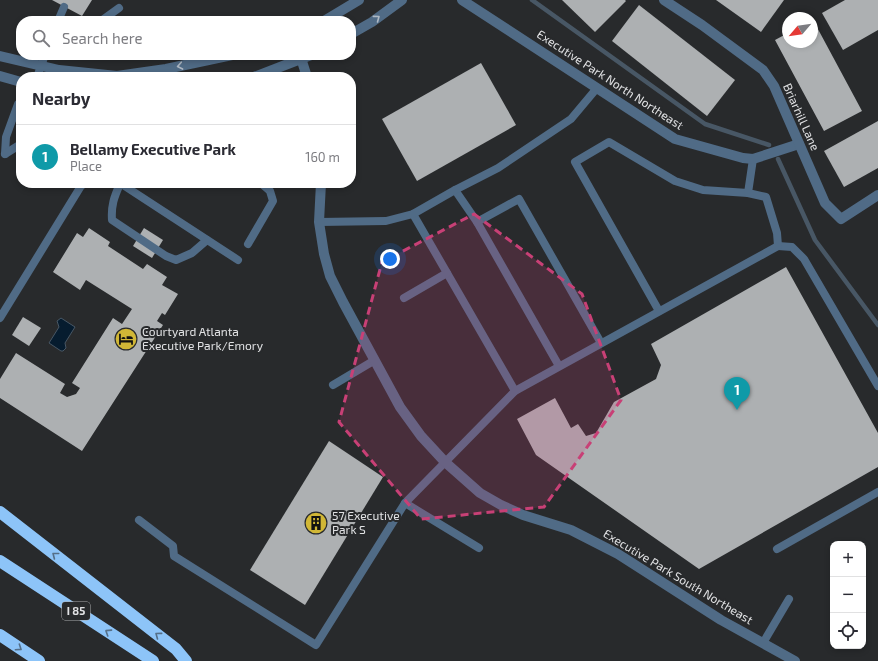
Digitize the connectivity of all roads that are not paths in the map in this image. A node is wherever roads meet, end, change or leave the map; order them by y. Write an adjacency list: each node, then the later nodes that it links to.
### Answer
1 (359, 0): 9 (street)
2 (402, 0): 10 (street, one-way to 2)
3 (462, 0): 26 (street, Executive Park North Northeast)
4 (664, 0): 30 (street, Briarhill Lane)
5 (64, 7): 7 (lane)
6 (118, 8): 8 (lane)
7 (60, 16)
8 (108, 16)
9 (332, 16)
10 (356, 31)
11 (0, 56): 13 (street)
12 (16, 60): 18 (street)
13 (16, 60)
14 (43, 60): 18 (lane)
15 (208, 60): 21 (street, one-way to 21)
16 (294, 60): 22 (street)
17 (305, 60): 23 (street)
18 (41, 66): 19 (lane); 20 (street, one-way to 18)
19 (39, 72)
20 (78, 72)
21 (145, 72)
22 (266, 72)
23 (306, 72)
24 (0, 76): 25 (street)
25 (16, 81)
26 (597, 88): 32 (street, Executive Park North Northeast); 38 (lane)
27 (16, 109): 28 (lane)
28 (12, 120): 29 (lane); 31 (lane)
29 (16, 122)
30 (799, 144): 32 (street, Executive Park North Northeast); 40 (street, Briarhill Lane)
31 (16, 147)
32 (753, 159): 39 (lane)
33 (80, 188): 51 (lane)
34 (118, 188): 44 (lane)
35 (126, 188): 44 (lane)
36 (267, 188): 45 (lane)
37 (321, 188): 42 (street, Executive Park South Northeast)
38 (454, 190): 41 (lane); 43 (lane)
39 (748, 193): 46 (lane); 50 (lane)
40 (878, 195)
41 (413, 214): 42 (lane); 48 (lane)
42 (319, 222): 53 (street, Executive Park South Northeast)
43 (477, 222): 52 (lane); 54 (lane)
44 (207, 240): 47 (lane)
45 (248, 244)
46 (778, 246): 50 (lane); 56 (lane)
47 (238, 260)
48 (447, 273): 49 (lane); 57 (lane)
49 (404, 298)
50 (659, 311): 52 (lane)
51 (0, 318)
52 (601, 343): 54 (lane)
53 (375, 360): 55 (lane); 58 (street, Executive Park South Northeast)
54 (559, 366): 57 (lane)
55 (333, 385)
56 (878, 386)
57 (515, 391): 58 (lane)
58 (445, 462): 60 (lane); 68 (street, Executive Park South Northeast)
59 (878, 492): 64 (lane)
60 (405, 503): 62 (lane); 63 (lane)
61 (0, 512): 71 (highway, one-way to 61)
62 (139, 520)
63 (479, 548)
64 (777, 548)
65 (0, 561): 70 (highway, I 85, one-way to 65)
66 (789, 599): 68 (lane)
67 (0, 635): 69 (highway, one-way to 69)
68 (763, 643): 72 (street, Executive Park South Northeast)
69 (38, 661)
70 (153, 661)
71 (186, 661)
72 (794, 661)

